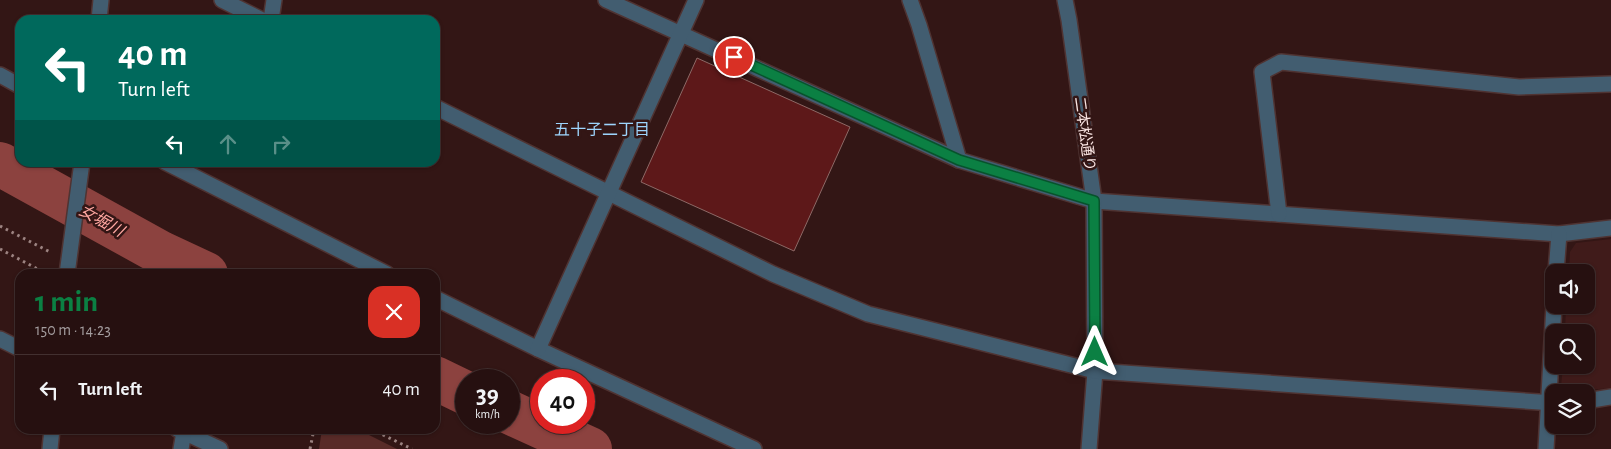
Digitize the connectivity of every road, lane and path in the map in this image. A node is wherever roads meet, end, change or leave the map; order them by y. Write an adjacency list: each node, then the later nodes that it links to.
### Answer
1 (101, 0): 8 (street)
2 (222, 0): 9 (street)
3 (274, 0): 10 (street)
4 (606, 0): 11 (street)
5 (696, 0): 11 (street)
6 (910, 0): 16 (street)
7 (1065, 0): 20 (street, 二本松通り)
8 (100, 15)
9 (252, 15)
10 (272, 15)
11 (681, 34): 16 (street); 19 (street)
12 (0, 75): 13 (street)
13 (15, 83)
14 (1611, 84): 21 (street)
15 (440, 110): 19 (street)
16 (959, 160): 20 (street)
17 (81, 167): 26 (street)
18 (175, 167): 29 (street)
19 (608, 194): 34 (street); 35 (street)
20 (1094, 201): 21 (street); 35 (street, 二本松通り)
21 (1279, 214): 24 (street)
22 (0, 226): 26 (path)
23 (1611, 228): 24 (street)
24 (1559, 234): 27 (street)
25 (0, 249): 28 (path)
26 (68, 263)
27 (1557, 264)
28 (38, 269)
29 (377, 269)
30 (440, 300): 34 (street)
31 (1554, 314): 36 (street)
32 (0, 339): 33 (street)
33 (15, 346)
34 (538, 349): 51 (street)
35 (1095, 370): 39 (street); 52 (street, 二本松通り)
36 (1552, 384)
37 (1611, 397): 38 (street)
38 (1595, 400)
39 (1545, 403)
40 (52, 434): 46 (street)
41 (180, 434): 47 (street)
42 (188, 434): 48 (street)
43 (313, 434): 49 (path)
44 (381, 434): 50 (path)
45 (1548, 434): 53 (street)
46 (50, 449)
47 (181, 449)
48 (220, 449)
49 (310, 449)
50 (412, 449)
51 (754, 449)
52 (1089, 449)
53 (1546, 449)

